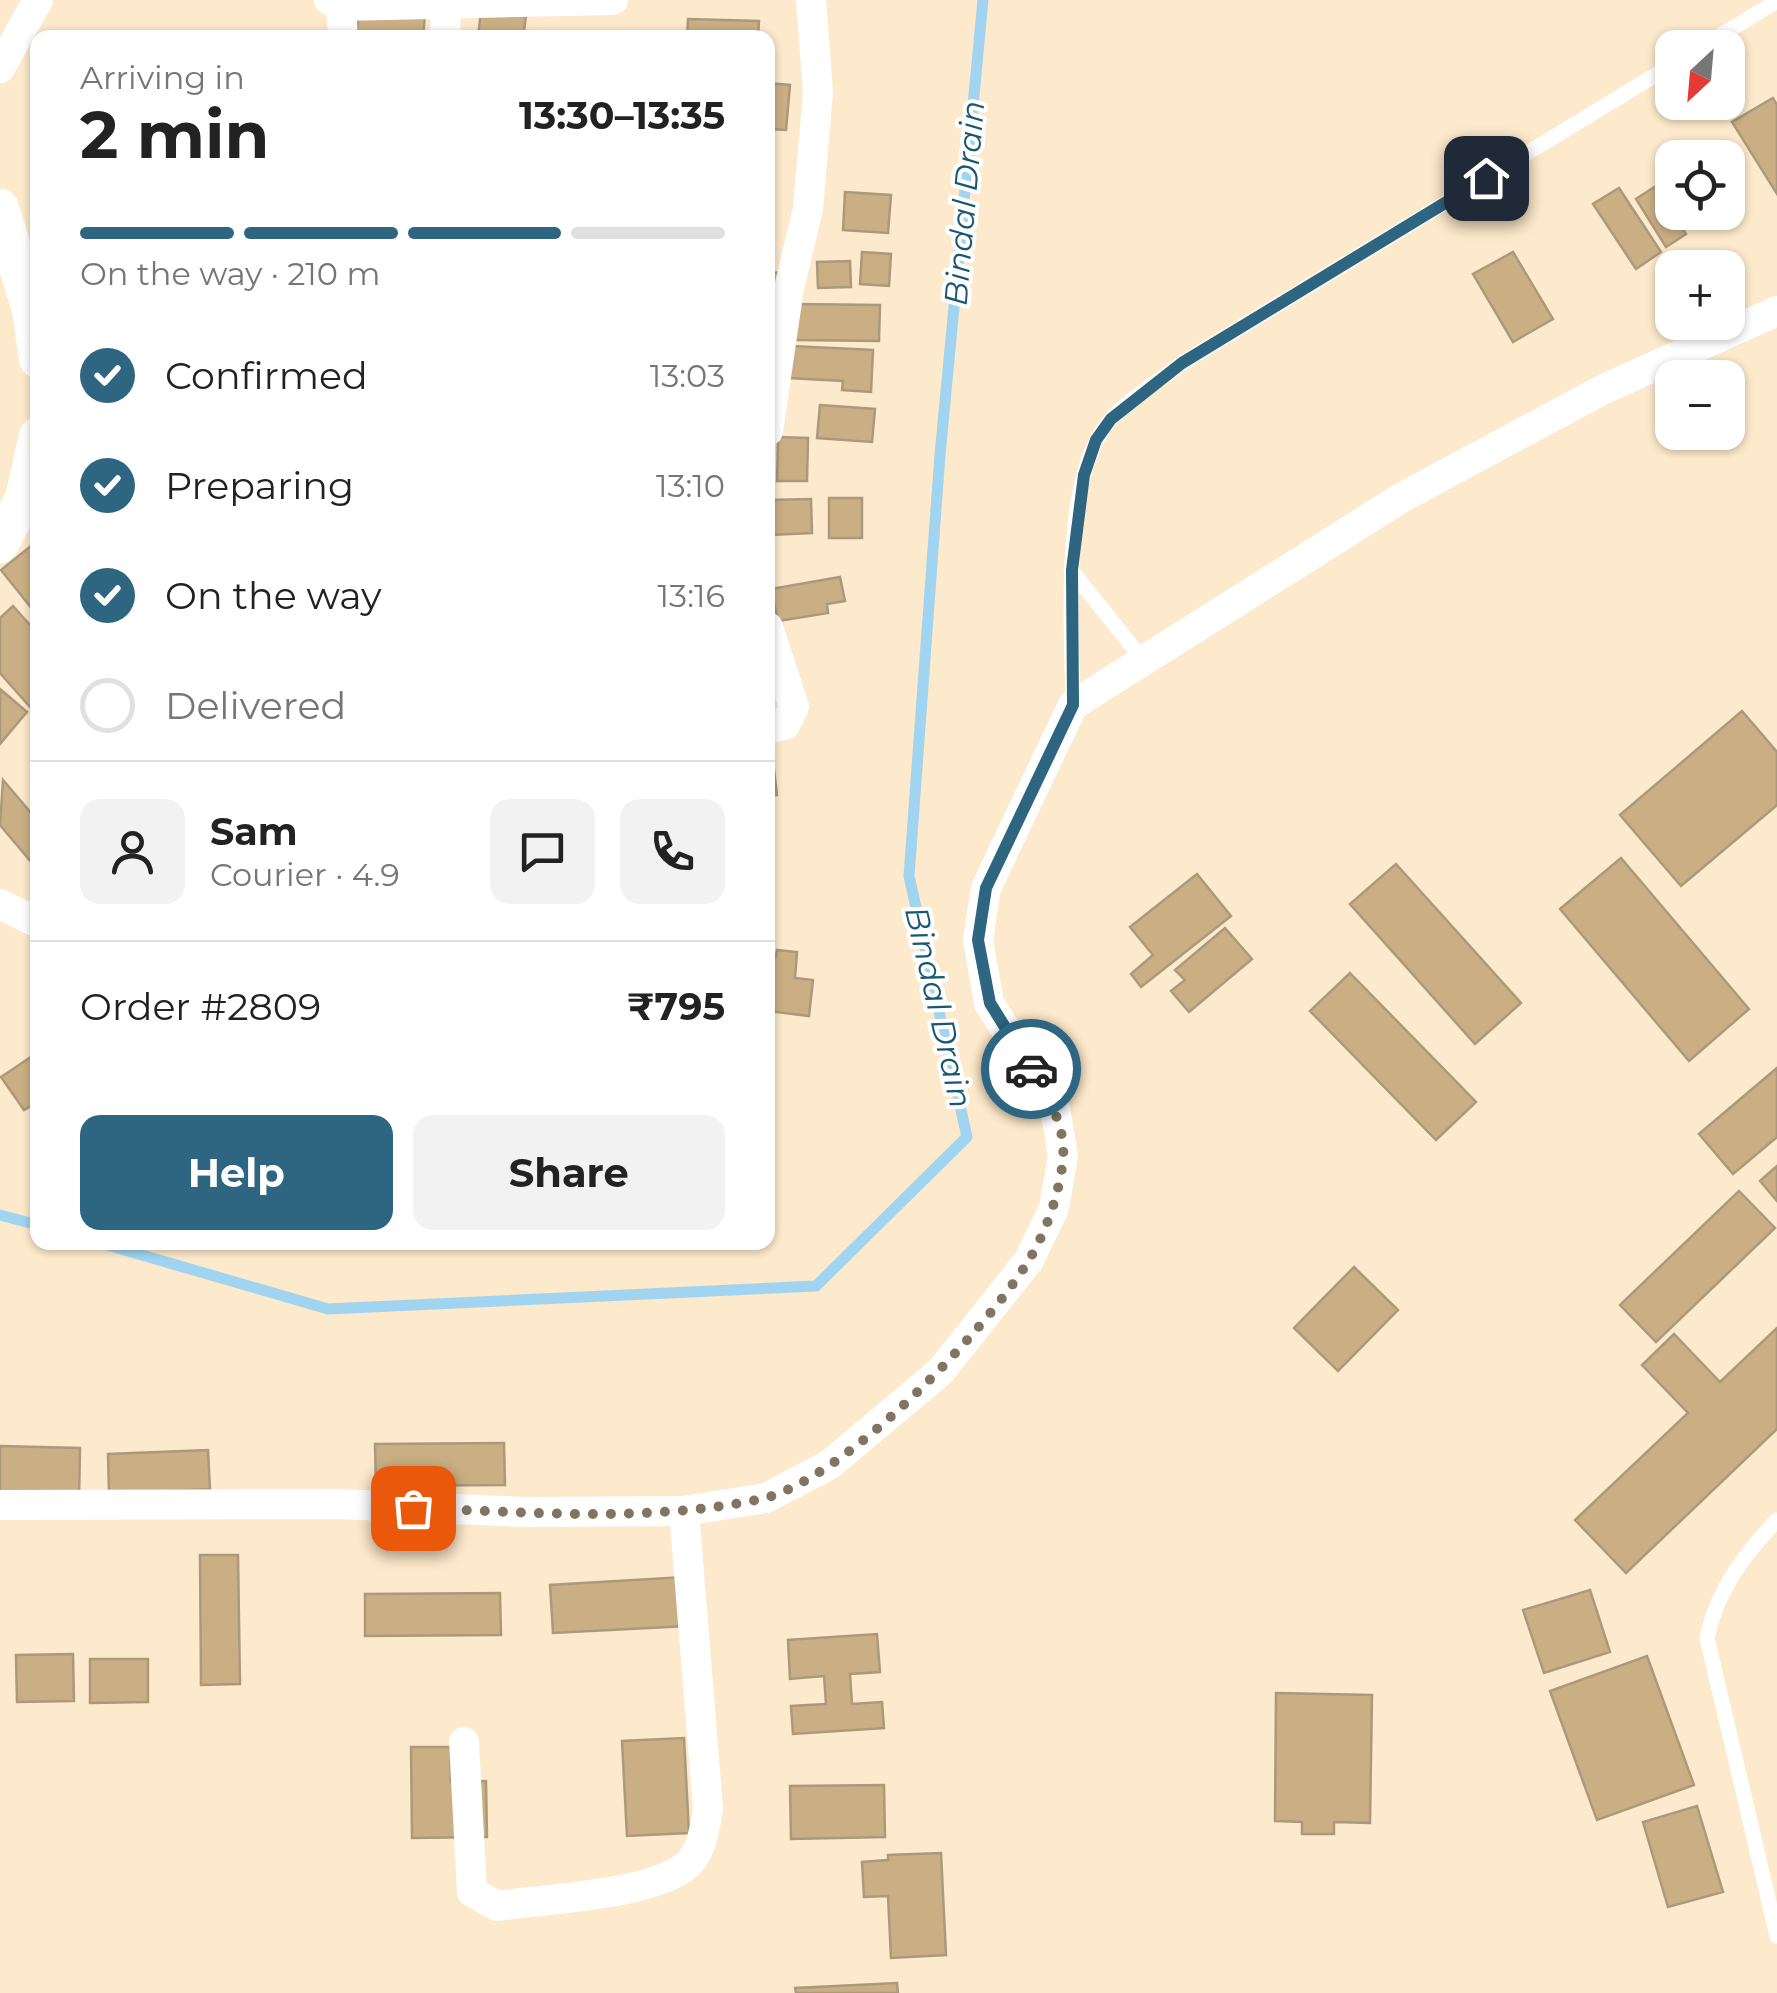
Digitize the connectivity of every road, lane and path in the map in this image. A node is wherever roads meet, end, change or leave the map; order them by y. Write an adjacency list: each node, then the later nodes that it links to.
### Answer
1 (38, 0): 10 (street)
2 (613, 0): 6 (street)
3 (811, 0): 15 (street)
4 (1777, 1): 9 (lane)
5 (335, 3): 6 (street); 7 (street)
6 (446, 4): 8 (street)
7 (341, 30)
8 (445, 30)
9 (1729, 30)
10 (0, 68)
11 (1655, 74): 18 (lane)
12 (3, 225): 13 (street)
13 (30, 307)
14 (1777, 311): 20 (street)
15 (775, 383)
16 (30, 471): 17 (street)
17 (0, 544)
18 (1072, 570): 20 (lane); 21 (lane)
19 (775, 648): 22 (street)
20 (1143, 660): 21 (street)
21 (1073, 705): 26 (street)
22 (775, 727)
23 (0, 904): 24 (street)
24 (30, 919)
25 (0, 1505): 26 (street)
26 (684, 1511): 28 (street)
27 (1777, 1520): 29 (lane)
28 (464, 1742)
29 (1777, 1936)

